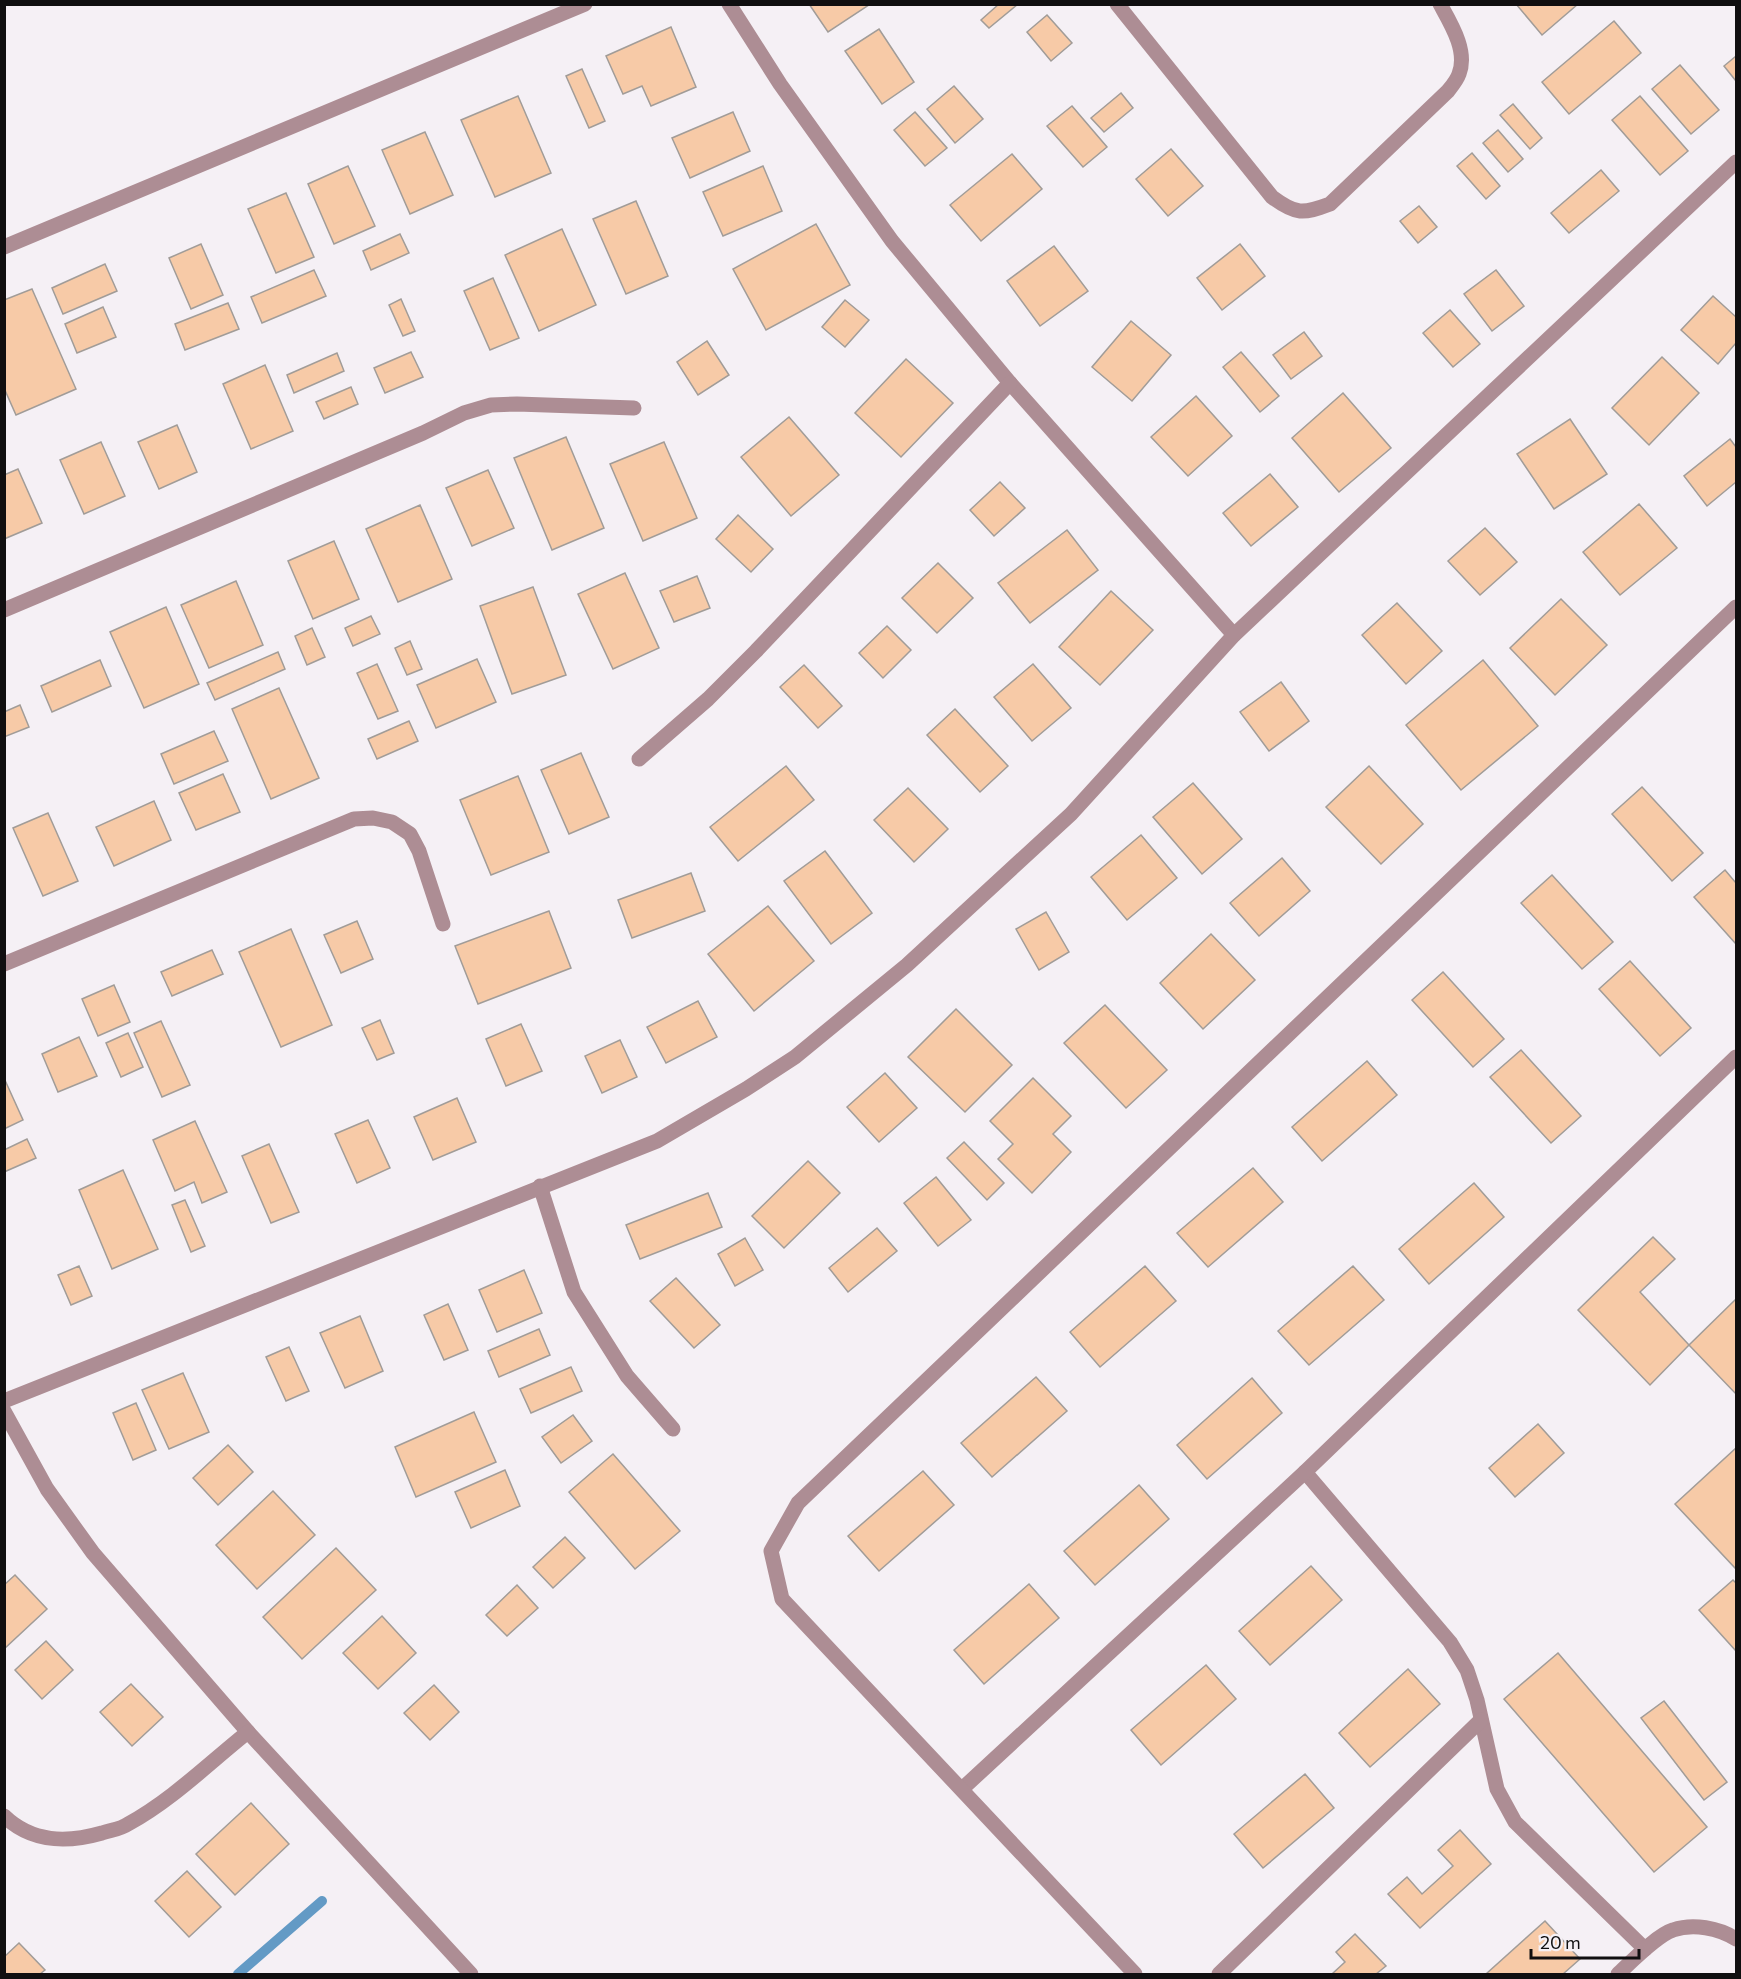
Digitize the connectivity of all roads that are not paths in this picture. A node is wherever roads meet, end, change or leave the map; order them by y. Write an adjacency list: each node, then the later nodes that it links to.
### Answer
1 (585, 4): 6 (street)
2 (729, 4): 7 (street)
3 (1440, 4): 4 (street)
4 (1120, 6)
5 (1737, 162): 11 (street)
6 (4, 247)
7 (1011, 383): 11 (street); 12 (street)
8 (634, 408): 10 (street)
9 (1737, 607): 23 (street)
10 (4, 610)
11 (1234, 635): 16 (street)
12 (639, 759)
13 (443, 924): 14 (street)
14 (4, 964)
15 (1737, 1057): 20 (street)
16 (540, 1186): 17 (street); 19 (street)
17 (4, 1401)
18 (4, 1411): 22 (street)
19 (673, 1429)
20 (1305, 1472): 21 (street); 23 (street)
21 (1481, 1720): 26 (street); 29 (street)
22 (248, 1732): 24 (street); 27 (street)
23 (962, 1789): 28 (street)
24 (4, 1816)
25 (1737, 1939): 26 (street)
26 (1645, 1949): 30 (street)
27 (471, 1974)
28 (1135, 1974)
29 (1219, 1974)
30 (1618, 1974)

